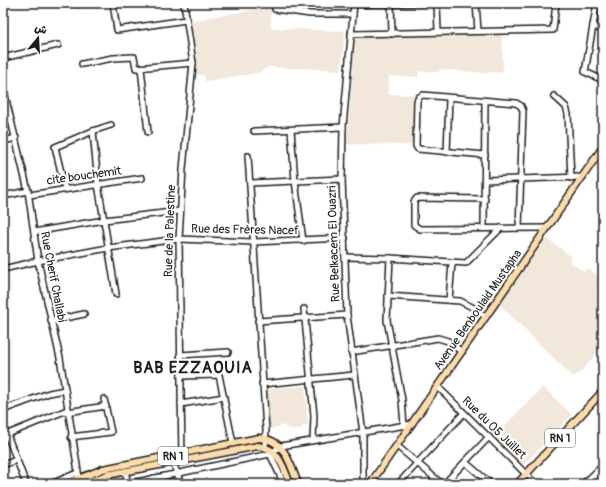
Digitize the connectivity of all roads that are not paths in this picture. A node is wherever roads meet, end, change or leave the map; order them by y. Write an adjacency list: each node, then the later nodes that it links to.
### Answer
1 (113, 3): 11 (street)
2 (184, 3): 11 (street, Rue de la Palestine)
3 (438, 3): 8 (street); 14 (street)
4 (476, 3): 13 (street)
5 (556, 3): 13 (street)
6 (597, 3): 12 (street)
7 (354, 4): 8 (street); 10 (street, Rue Belkacem El Ouazri)
8 (391, 4): 17 (street)
9 (275, 10): 10 (street)
10 (353, 14): 16 (street, Rue Belkacem El Ouazri)
11 (186, 20): 20 (street, Rue de la Palestine)
12 (593, 25): 15 (street); 23 (street)
13 (478, 31): 14 (street)
14 (438, 32): 17 (street)
15 (603, 32)
16 (351, 34): 17 (street); 29 (street, Rue Belkacem El Ouazri)
17 (392, 34)
18 (58, 45): 19 (street)
19 (3, 58)
20 (193, 63): 22 (street); 53 (street, Rue de la Palestine)
21 (82, 64): 22 (street)
22 (141, 68): 33 (street)
23 (603, 80)
24 (3, 87): 34 (street, Rue Cherif Challabi)
25 (554, 96): 42 (street)
26 (449, 98): 27 (street); 37 (street); 37 (street)
27 (485, 101): 38 (street); 45 (street)
28 (111, 125): 31 (street)
29 (343, 127): 30 (street); 43 (street, Rue Belkacem El Ouazri)
30 (291, 130): 32 (street); 46 (street)
31 (93, 131): 48 (street); 49 (street)
32 (254, 131)
33 (148, 132)
34 (16, 138): 35 (street); 50 (street, Rue Cherif Challabi)
35 (3, 141)
36 (603, 147): 40 (main road, Avenue Benboulaid Mustapha)
37 (447, 152): 38 (street)
38 (485, 155): 44 (street)
39 (248, 156): 47 (street)
40 (583, 177): 42 (street); 58 (main road, Avenue Benboulaid Mustapha)
41 (142, 178): 48 (street, cite bouchemit)
42 (571, 178): 45 (street)
43 (342, 179): 46 (street); 60 (street, Rue Belkacem El Ouazri)
44 (485, 180): 45 (street); 52 (street)
45 (521, 180): 57 (street)
46 (295, 181): 47 (street); 62 (street)
47 (250, 183): 63 (street)
48 (98, 184): 49 (street, cite bouchemit); 54 (street)
49 (64, 189): 50 (street, cite bouchemit)
50 (28, 193): 51 (street, cite bouchemit); 59 (street, Rue Cherif Challabi)
51 (3, 196)
52 (485, 199): 55 (street); 55 (street)
53 (180, 212): 54 (street); 61 (street, Rue de la Palestine)
54 (104, 220): 59 (street); 64 (street)
55 (484, 228): 56 (street)
56 (501, 228): 57 (street); 68 (street)
57 (520, 228): 58 (street)
58 (547, 228): 77 (main road, Avenue Benboulaid Mustapha)
59 (34, 232): 67 (street, Rue Cherif Challabi)
60 (345, 238): 62 (street, Rue des Frères Nacef); 65 (street, Rue Belkacem El Ouazri)
61 (179, 239): 63 (street, Rue des Frères Nacef); 64 (street, Rue des Frères Nacef); 84 (street, Rue de la Palestine)
62 (303, 241): 63 (street, Rue des Frères Nacef)
63 (253, 242): 79 (street)
64 (108, 248): 67 (street, Rue des Frères Nacef); 70 (street)
65 (345, 257): 66 (street); 75 (street, Rue Belkacem El Ouazri)
66 (390, 258): 68 (street); 71 (street)
67 (38, 261): 69 (street, Rue des Frères Nacef); 78 (street, Rue Cherif Challabi)
68 (452, 263): 72 (street)
69 (3, 269)
70 (116, 294)
71 (388, 296): 72 (street); 80 (street)
72 (449, 300): 77 (street)
73 (304, 309): 76 (street)
74 (84, 314): 78 (street)
75 (347, 316): 76 (street); 82 (street, Rue Belkacem El Ouazri)
76 (305, 317): 79 (street); 87 (street)
77 (486, 317): 83 (main road, Avenue Benboulaid Mustapha)
78 (51, 321): 90 (street, Rue Cherif Challabi)
79 (258, 321): 88 (street)
80 (391, 345): 82 (street); 83 (street); 101 (street)
81 (228, 352): 84 (street)
82 (351, 352): 85 (street, Rue Belkacem El Ouazri)
83 (462, 352): 89 (main road, Avenue Benboulaid Mustapha)
84 (180, 355): 86 (street, Rue de la Palestine)
85 (354, 375): 87 (street); 102 (street, Rue Belkacem El Ouazri)
86 (181, 376): 92 (street); 94 (street, Rue de la Palestine)
87 (311, 381): 88 (street); 107 (street)
88 (262, 384): 106 (street)
89 (438, 387): 98 (street, Rue du 05 Juillet); 100 (main road, Avenue Benboulaid Mustapha)
90 (65, 390): 96 (street); 97 (street, Rue Cherif Challabi)
91 (603, 392): 124 (main road, RN 1)
92 (224, 397): 94 (street); 108 (street)
93 (104, 399): 95 (street)
94 (181, 404): 113 (street, Rue de la Palestine)
95 (106, 406): 97 (street); 104 (street)
96 (3, 410)
97 (67, 411): 103 (street); 104 (street, Rue Cherif Challabi)
98 (464, 413): 105 (street, Rue du 05 Juillet); 117 (street)
99 (3, 424): 103 (street)
100 (412, 424): 101 (street); 110 (main road, Avenue Benboulaid Mustapha)
101 (404, 426): 102 (street)
102 (363, 433): 107 (street); 137 (street, Rue Belkacem El Ouazri)
103 (5, 435): 115 (street)
104 (71, 437): 127 (street, Rue Cherif Challabi)
105 (489, 437): 118 (street); 124 (street, Rue du 05 Juillet)
106 (266, 439): 108 (main road, RN 1); 109 (main road); 111 (street)
107 (313, 440): 109 (street)
108 (233, 443): 113 (main road, RN 1)
109 (281, 446): 112 (street); 136 (main road)
110 (397, 446): 117 (street); 138 (main road, Avenue Benboulaid Mustapha)
111 (265, 447): 112 (main road); 116 (main road, RN 1)
112 (272, 453): 123 (street); 134 (street); 135 (main road)
113 (182, 454): 114 (main road, RN 1); 116 (street, Rue de la Palestine)
114 (171, 456): 119 (street); 127 (main road, RN 1)
115 (16, 460): 120 (street); 128 (street)
116 (182, 461): 119 (main road, RN 1)
117 (418, 462): 139 (street); 140 (street)
118 (466, 462): 140 (street); 141 (street)
119 (174, 463): 122 (main road, RN 1); 123 (street)
120 (3, 464)
121 (603, 466): 125 (street)
122 (124, 471): 127 (main road, RN 1); 131 (street)
123 (177, 473): 126 (street); 133 (street)
124 (527, 474): 142 (main road, RN 1); 143 (street, Rue du 05 Juillet)
125 (592, 476): 144 (street); 145 (street)
126 (154, 478): 131 (street); 132 (street)
127 (79, 480): 129 (street); 130 (main road, RN 1)
128 (26, 484)
129 (52, 484)
130 (66, 484)
131 (128, 484)
132 (155, 484)
133 (181, 484)
134 (284, 484)
135 (290, 484)
136 (298, 484)
137 (363, 484)
138 (371, 484)
139 (398, 484)
140 (443, 484)
141 (490, 484)
142 (517, 484)
143 (536, 484)
144 (584, 484)
145 (600, 484)

